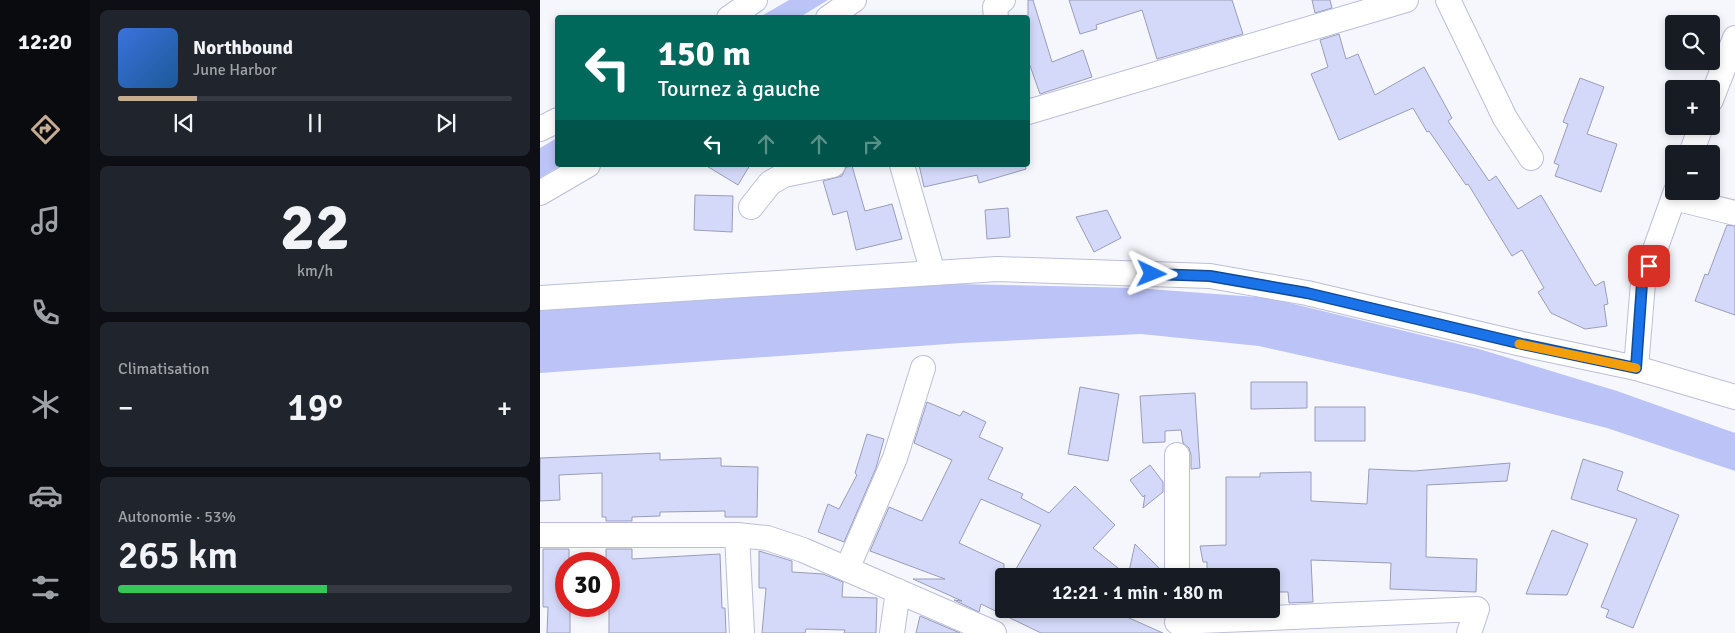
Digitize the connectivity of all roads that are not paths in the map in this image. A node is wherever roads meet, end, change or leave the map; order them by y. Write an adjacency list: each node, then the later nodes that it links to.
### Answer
1 (756, 0): 6 (street)
2 (854, 0): 7 (street)
3 (1003, 0): 8 (street)
4 (1406, 0): 11 (street)
5 (1448, 0): 14 (street)
6 (734, 15)
7 (832, 15)
8 (996, 15)
9 (1735, 38): 10 (street)
10 (1719, 80)
11 (1030, 111)
12 (555, 122): 13 (street)
13 (540, 129)
14 (1531, 158)
15 (585, 167): 18 (street)
16 (823, 167): 21 (street)
17 (903, 167): 23 (street)
18 (540, 193)
19 (1673, 200): 26 (street)
20 (1694, 200): 22 (street)
21 (751, 207)
22 (1735, 213)
23 (933, 273): 24 (street); 26 (street)
24 (540, 298)
25 (923, 368): 32 (street)
26 (1636, 368): 27 (street)
27 (1735, 397)
28 (1177, 456): 31 (street)
29 (540, 535): 30 (street)
30 (737, 535): 32 (street); 35 (street)
31 (1177, 568)
32 (847, 569): 33 (street)
33 (898, 591): 36 (street); 37 (street)
34 (1177, 621): 38 (street)
35 (742, 633)
36 (892, 633)
37 (994, 633)
38 (1469, 633)

